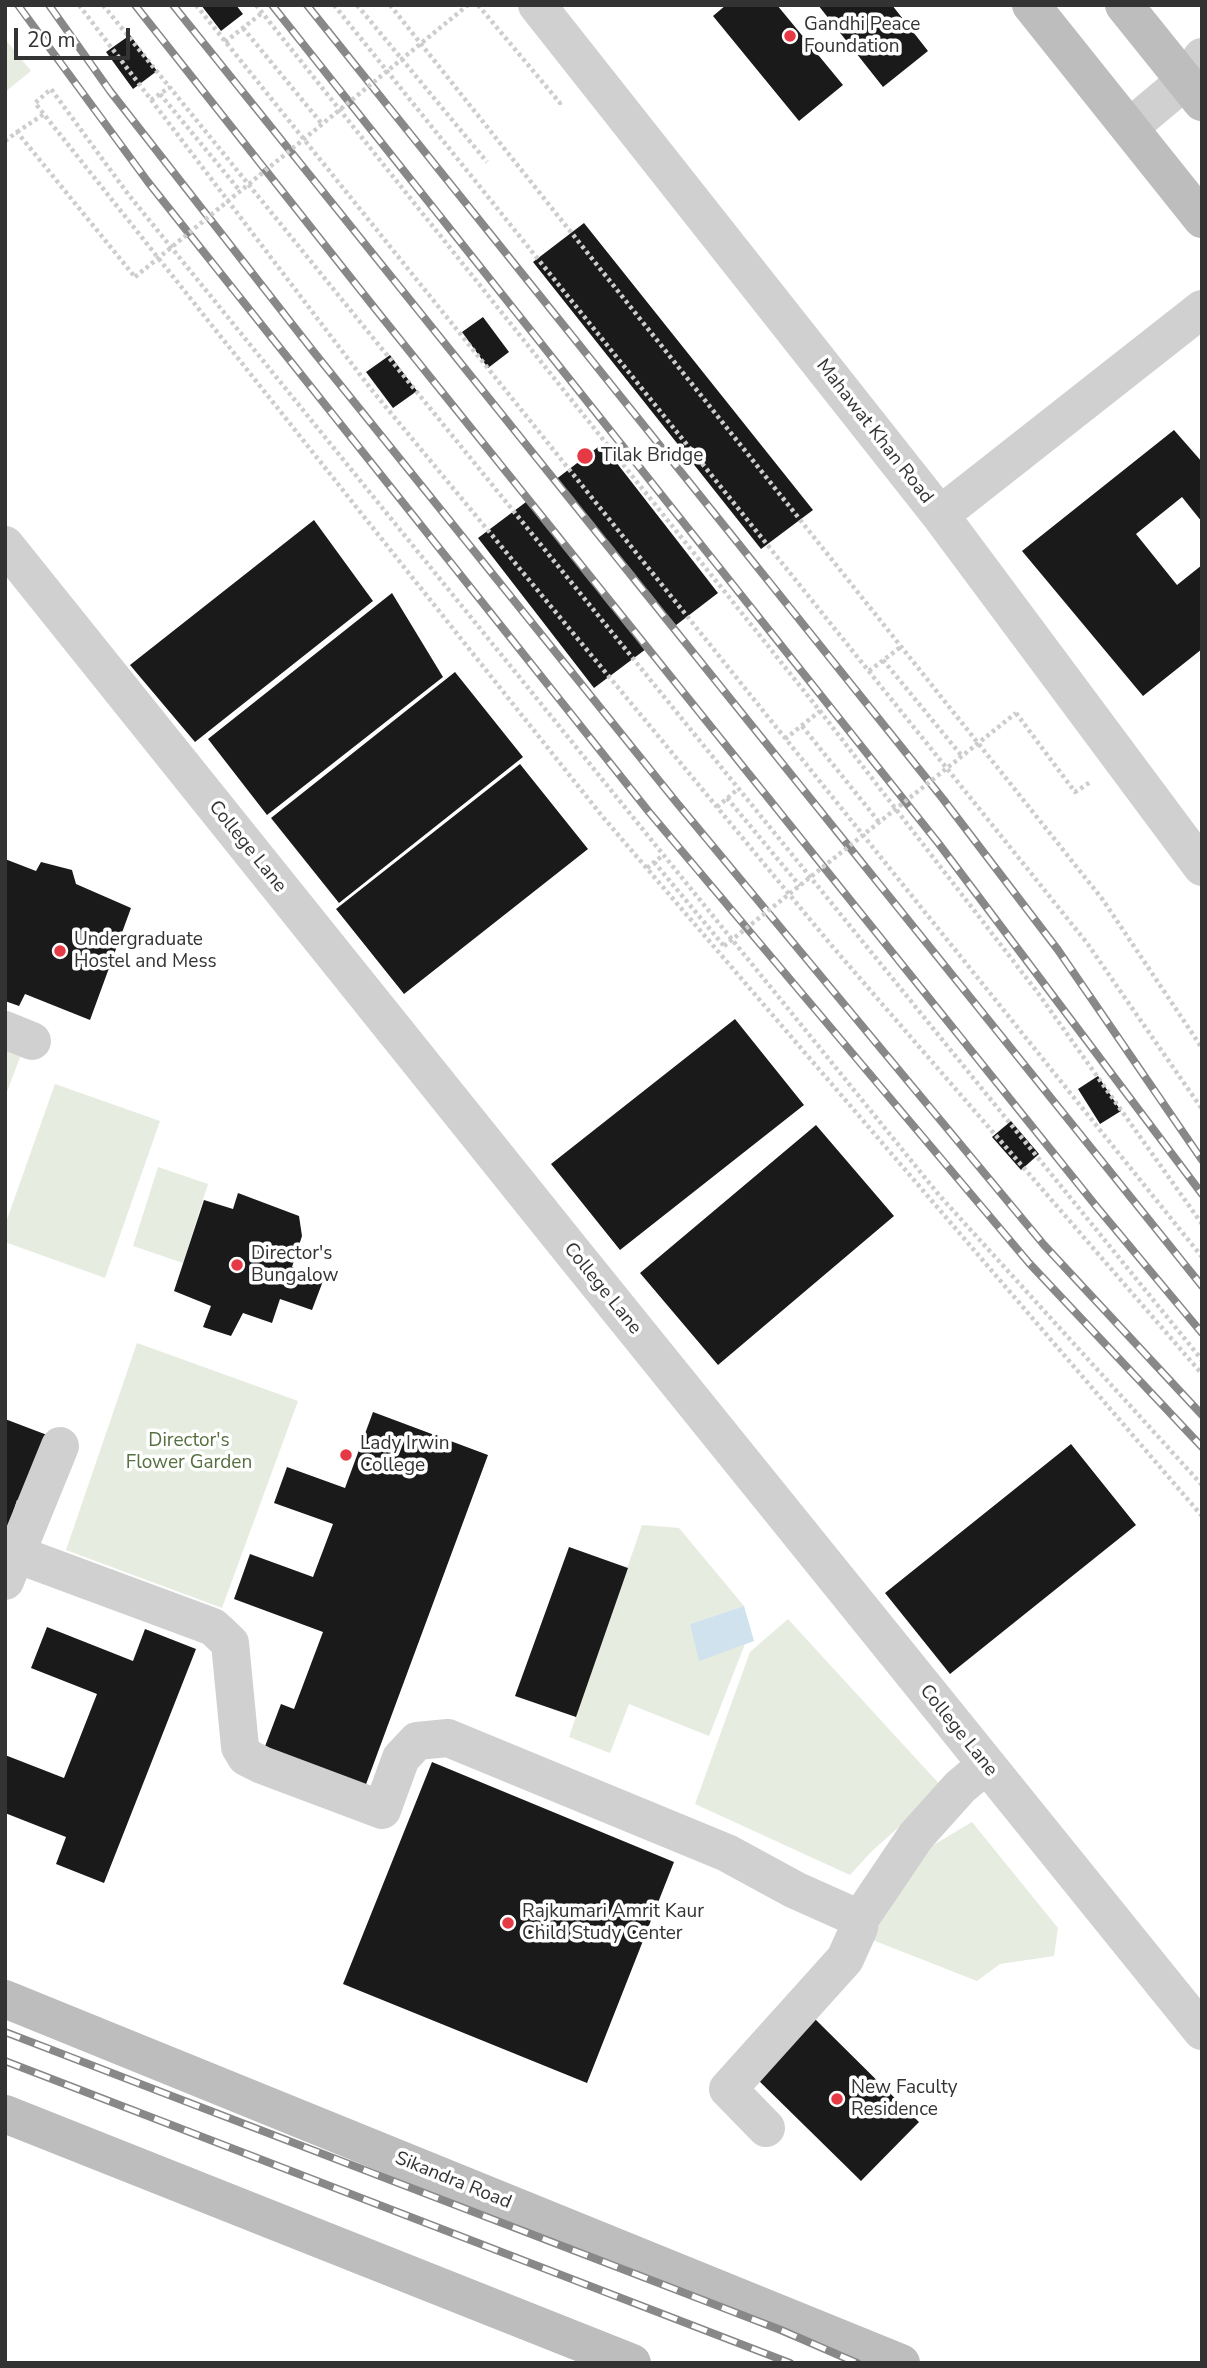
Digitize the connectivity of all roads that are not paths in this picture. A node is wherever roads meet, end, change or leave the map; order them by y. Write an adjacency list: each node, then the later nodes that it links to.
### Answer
1 (537, 5): 8 (street, Mahawat Khan Road)
2 (1031, 5): 5 (main road)
3 (1124, 5): 4 (main road)
4 (1197, 80): 5 (street)
5 (1130, 127): 6 (main road)
6 (1202, 219)
7 (1202, 309): 8 (street)
8 (940, 515): 10 (street, Mahawat Khan Road)
9 (5, 545): 13 (street, College Lane)
10 (1202, 867)
11 (60, 1446): 12 (street)
12 (11, 1568): 14 (street)
13 (986, 1765): 14 (street); 16 (street, College Lane)
14 (860, 1919): 18 (street)
15 (5, 1999): 20 (main road, Sikandra Road)
16 (1202, 2031)
17 (5, 2114): 19 (main road)
18 (766, 2128)
19 (632, 2363)
20 (901, 2363)

